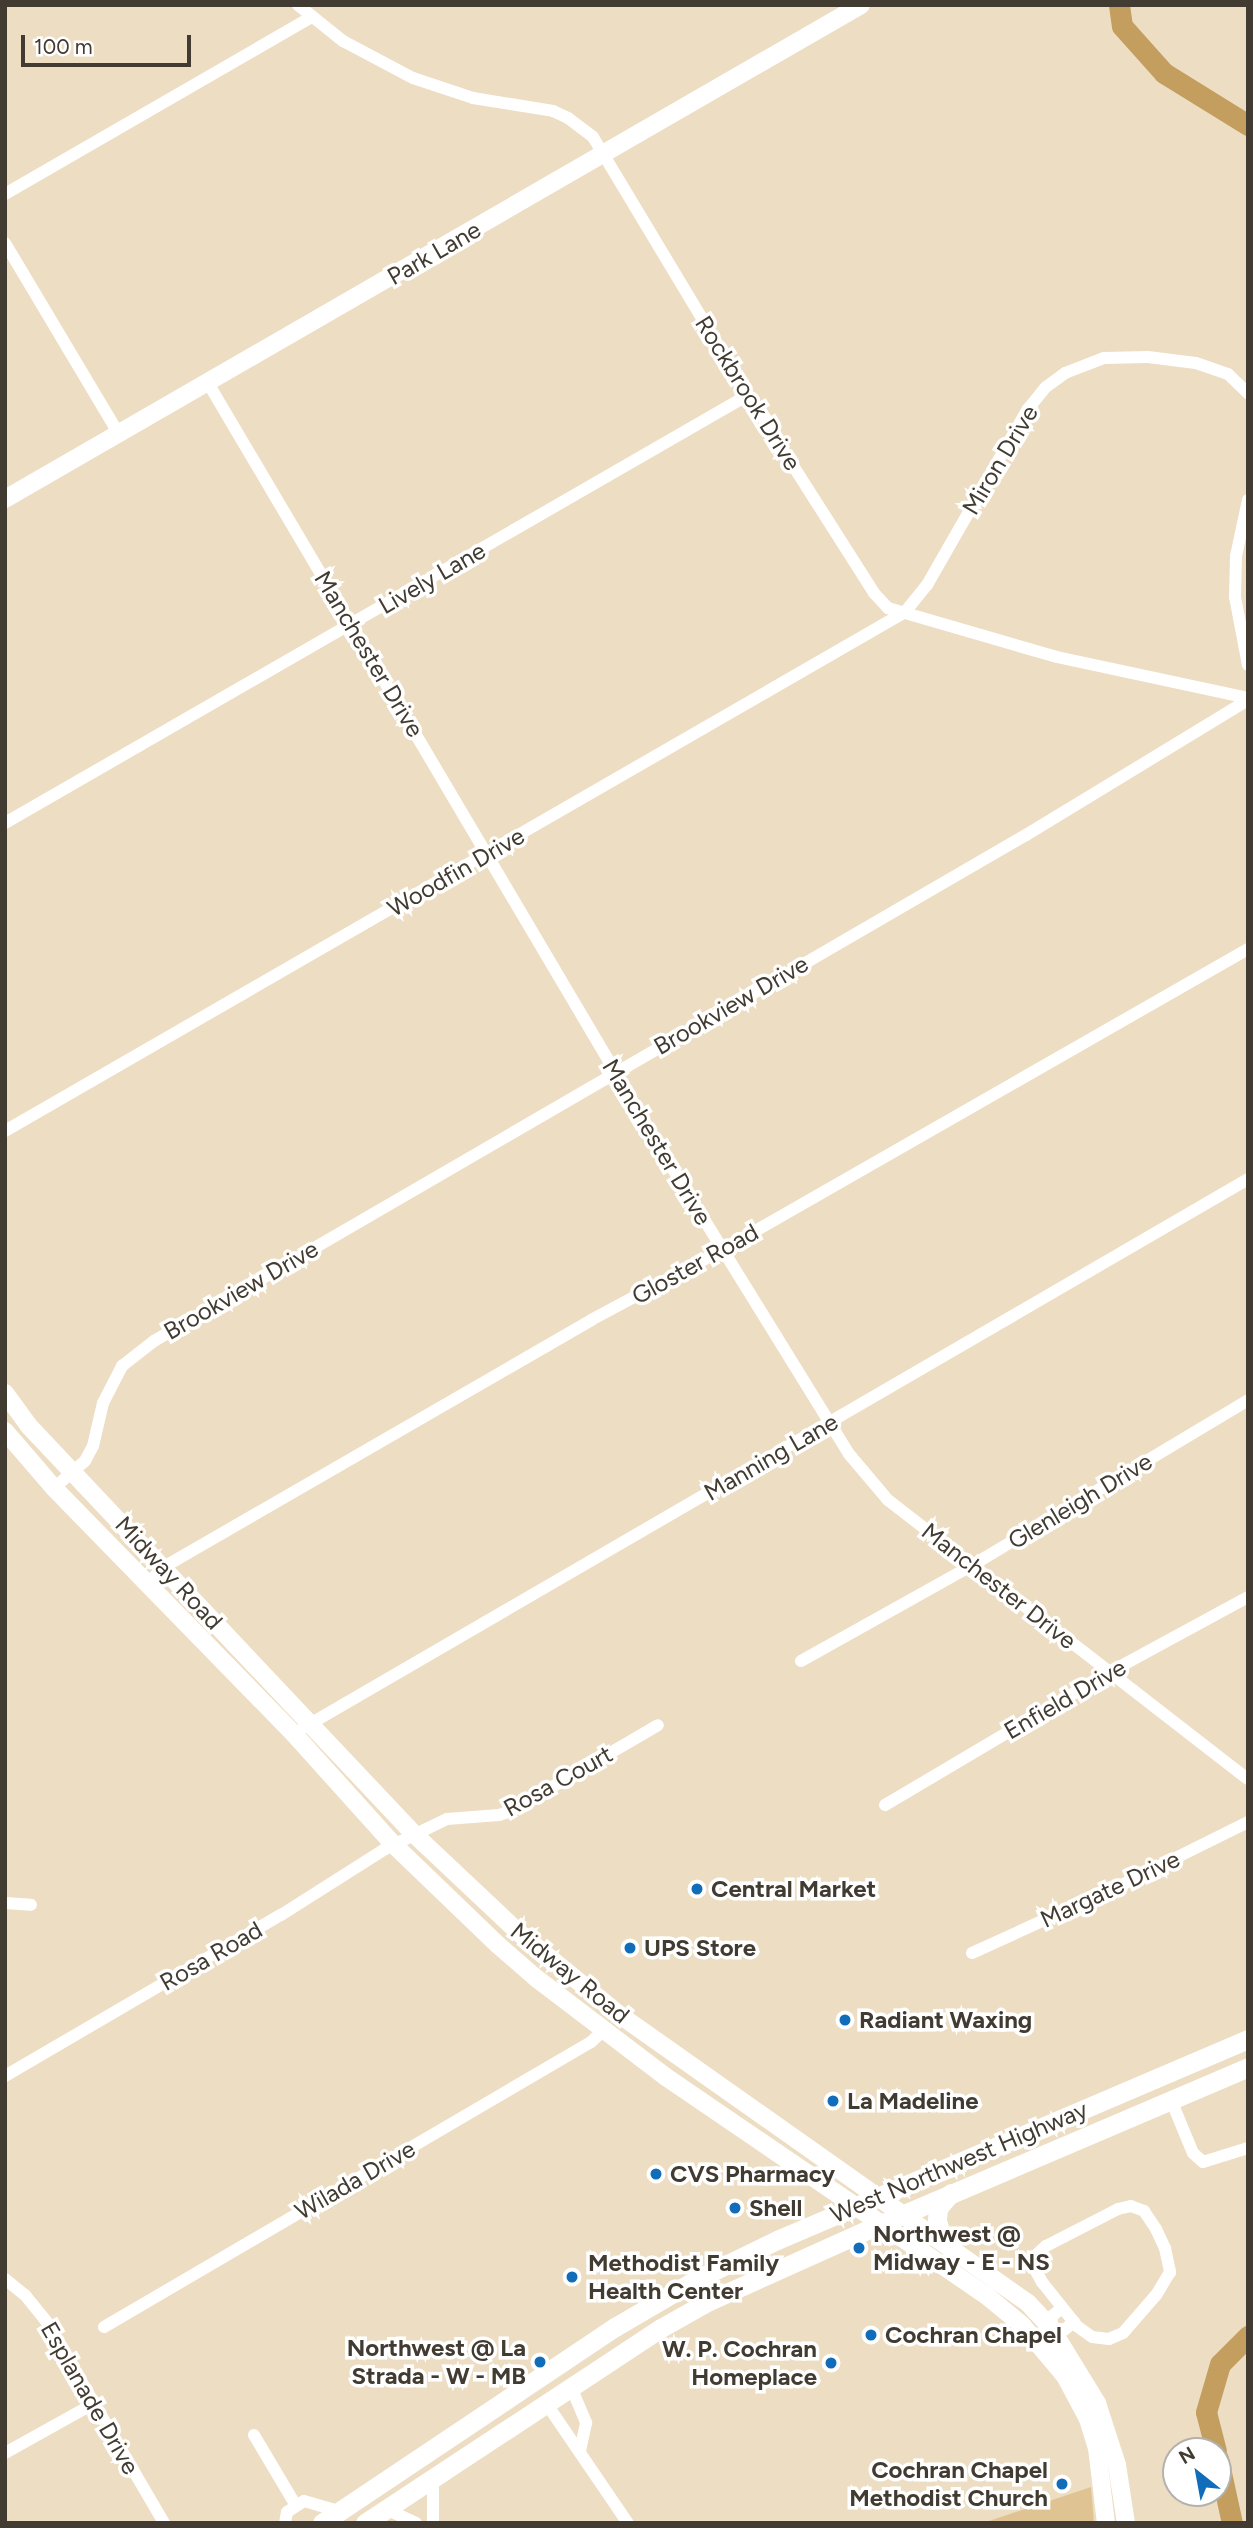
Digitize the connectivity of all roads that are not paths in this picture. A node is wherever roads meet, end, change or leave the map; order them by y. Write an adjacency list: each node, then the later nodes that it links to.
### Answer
1 (298, 5): 3 (street, Rockbrook Drive)
2 (861, 5): 4 (main road, Park Lane)
3 (312, 18): 4 (street, Rockbrook Drive); 5 (street)
4 (604, 155): 7 (main road, Park Lane); 9 (street, Rockbrook Drive)
5 (5, 194)
6 (5, 243): 10 (street)
7 (208, 383): 10 (main road, Park Lane); 14 (street, Manchester Drive)
8 (1248, 393): 13 (street, Miron Drive)
9 (748, 396): 13 (street, Rockbrook Drive); 14 (street, Lively Lane)
10 (119, 434): 11 (main road, Park Lane)
11 (5, 499)
12 (1248, 500): 15 (street)
13 (905, 612): 16 (street, Rockbrook Drive); 18 (street, Woodfin Drive)
14 (352, 624): 17 (street, Lively Lane); 18 (street, Manchester Drive)
15 (1248, 665)
16 (1248, 699): 20 (street, Brookview Drive)
17 (5, 823)
18 (487, 854): 20 (street, Manchester Drive); 21 (street, Woodfin Drive)
19 (1248, 949): 23 (street, Gloster Road)
20 (616, 1072): 23 (street, Manchester Drive); 28 (street, Brookview Drive)
21 (5, 1130)
22 (1248, 1179): 26 (street, Manning Lane)
23 (722, 1250): 26 (street, Manchester Drive); 31 (street, Gloster Road)
24 (5, 1393): 28 (main road, Midway Road)
25 (1248, 1400): 30 (street, Glenleigh Drive)
26 (828, 1424): 30 (street, Manchester Drive); 36 (street, Manning Lane)
27 (5, 1431): 29 (main road, Midway Road)
28 (74, 1469): 29 (street, Brookview Drive); 31 (main road, Midway Road)
29 (54, 1488): 32 (main road, Midway Road)
30 (971, 1566): 34 (street, Glenleigh Drive); 35 (street, Manchester Drive)
31 (163, 1567): 32 (street, Gloster Road); 36 (main road, Midway Road)
32 (146, 1586): 38 (main road, Midway Road)
33 (1248, 1597): 35 (street, Enfield Drive)
34 (801, 1661)
35 (1110, 1672): 39 (street, Manchester Drive); 40 (street, Enfield Drive)
36 (312, 1722): 38 (street, Manning Lane); 42 (main road, Midway Road)
37 (658, 1725): 42 (street, Rosa Court)
38 (294, 1734): 43 (main road, Midway Road)
39 (1248, 1779)
40 (885, 1805)
41 (1248, 1822): 46 (street, Margate Drive)
42 (414, 1834): 43 (street, Rosa Road); 47 (main road, Midway Road)
43 (394, 1845): 48 (main road, Midway Road); 51 (street, Rosa Road)
44 (5, 1903): 45 (street)
45 (32, 1905)
46 (972, 1953)
47 (617, 2013): 48 (main road); 52 (main road, Midway Road)
48 (603, 2031): 54 (main road, Midway Road); 66 (street, Wilada Drive)
49 (1248, 2039): 57 (main road, West Northwest Highway)
50 (1248, 2067): 53 (main road, West Northwest Highway)
51 (5, 2076)
52 (723, 2088): 54 (main road); 57 (main road, Midway Road)
53 (1171, 2100): 55 (street); 56 (main road, West Northwest Highway)
54 (709, 2108): 58 (main road, Midway Road)
55 (1248, 2148)
56 (951, 2193): 59 (main road, West Northwest Highway); 61 (main road)
57 (879, 2197): 58 (main road, West Northwest Highway); 59 (main road, Midway Road)
58 (857, 2206): 60 (main road, Midway Road); 64 (main road, West Northwest Highway)
59 (902, 2215): 60 (main road, West Northwest Highway); 61 (main road, Midway Road)
60 (881, 2224): 68 (main road, Midway Road); 69 (main road, West Northwest Highway)
61 (952, 2248): 67 (main road, Midway Road)
62 (6, 2280): 73 (street, Esplanade Drive)
63 (1062, 2308): 65 (street); 65 (street); 67 (street)
64 (644, 2309): 69 (main road); 70 (main road, West Northwest Highway)
65 (1074, 2322): 67 (street)
66 (104, 2327)
67 (1051, 2328): 68 (main road); 89 (main road, Midway Road)
68 (1036, 2340): 88 (main road, Midway Road)
69 (595, 2371): 71 (main road, West Northwest Highway)
70 (533, 2383): 72 (main road); 80 (main road, West Northwest Highway)
71 (571, 2387): 72 (main road, West Northwest Highway); 75 (street)
72 (546, 2403): 75 (street); 77 (main road, West Northwest Highway)
73 (93, 2404): 76 (street); 81 (street, Esplanade Drive)
74 (254, 2435): 78 (street)
75 (580, 2451): 87 (street)
76 (5, 2453)
77 (433, 2478): 79 (main road, West Northwest Highway); 86 (street)
78 (295, 2504): 80 (street); 82 (street)
79 (386, 2509): 84 (main road, West Northwest Highway); 85 (street)
80 (339, 2511): 83 (main road, West Northwest Highway)
81 (164, 2523)
82 (285, 2523)
83 (321, 2523)
84 (365, 2523)
85 (416, 2523)
86 (433, 2523)
87 (628, 2523)
88 (1106, 2523)
89 (1126, 2523)

